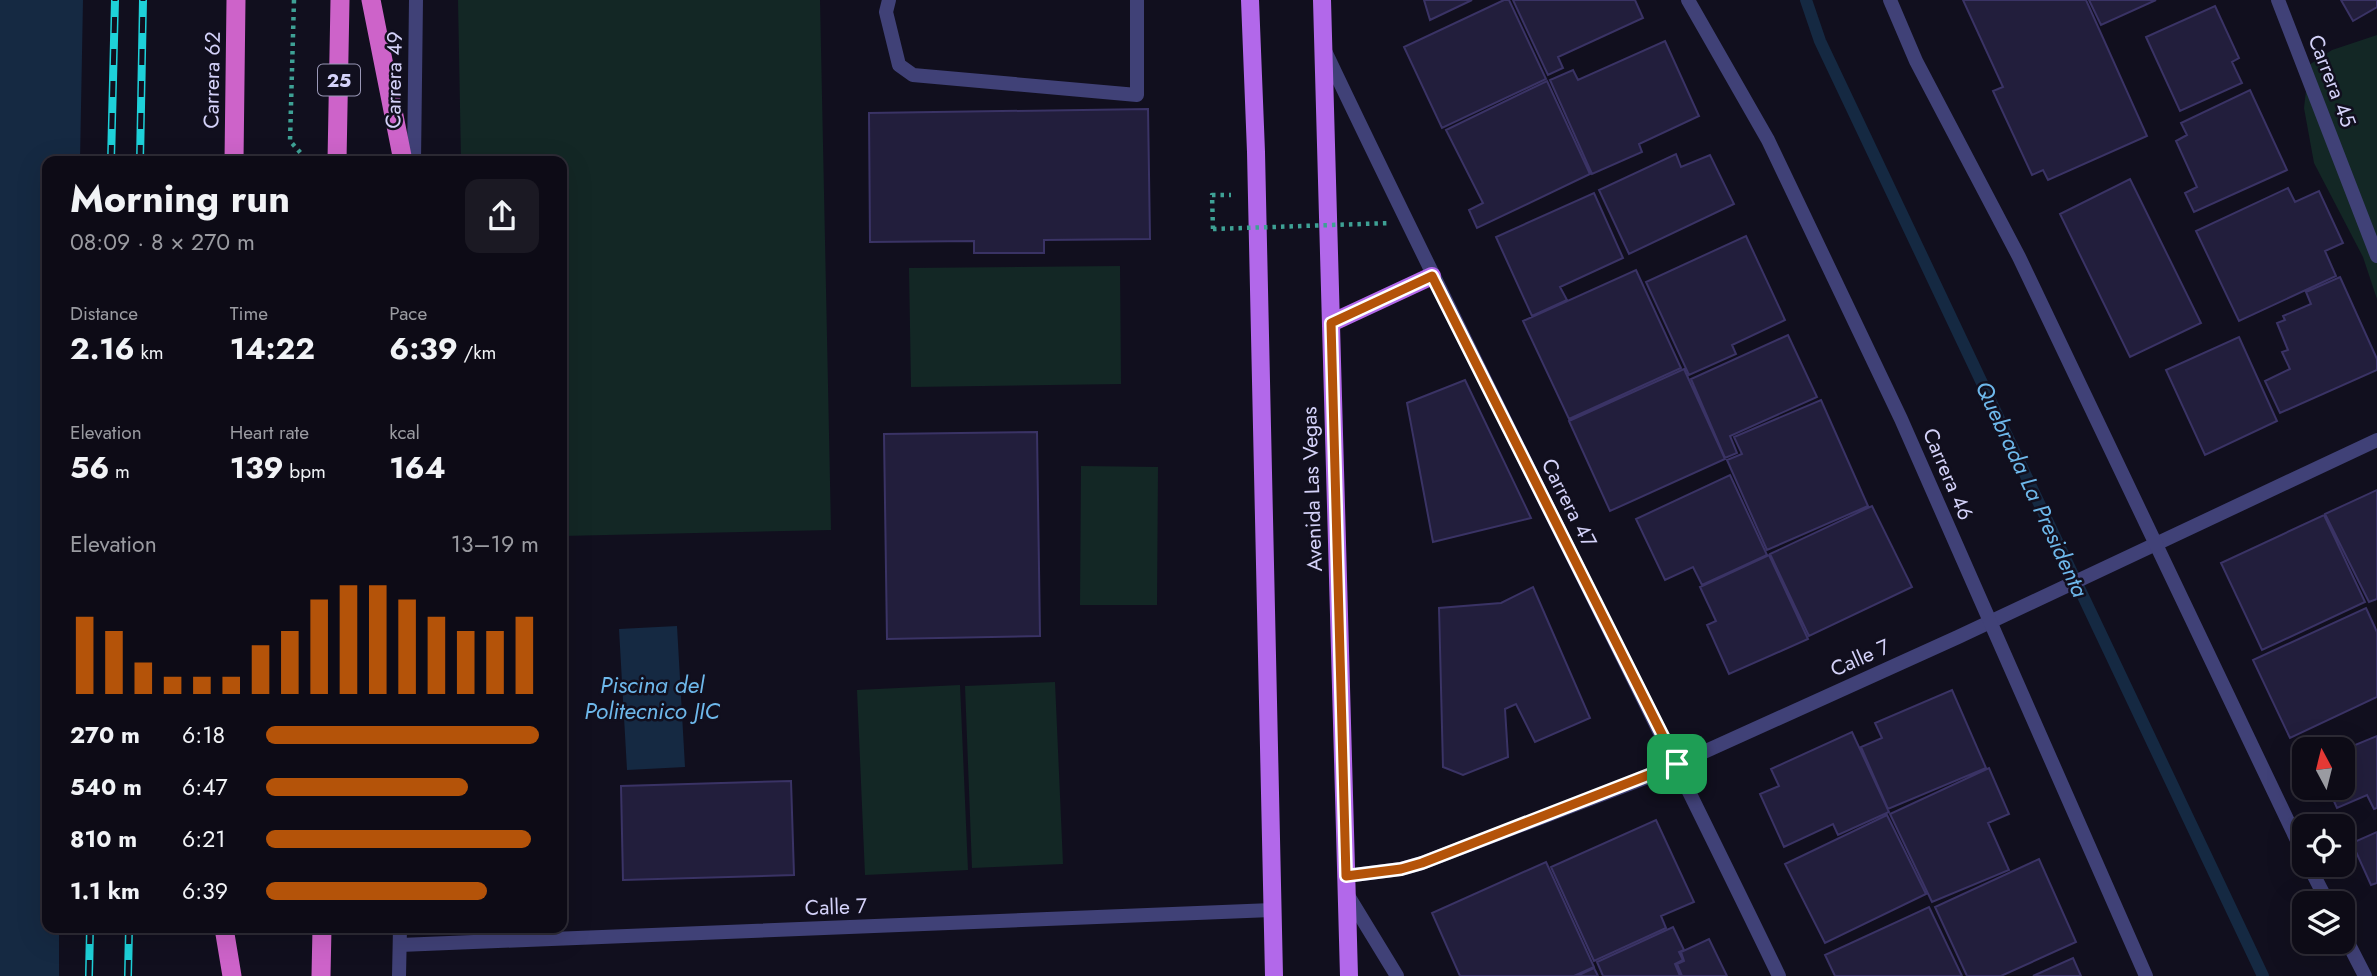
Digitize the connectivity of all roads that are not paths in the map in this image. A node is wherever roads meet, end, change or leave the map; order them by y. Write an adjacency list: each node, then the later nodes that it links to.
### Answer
1 (236, 0): 13 (highway, Carrera 62)
2 (340, 0): 14 (highway, 25)
3 (372, 0): 15 (highway)
4 (416, 0): 16 (street, Carrera 49)
5 (889, 0): 6 (street)
6 (1137, 0)
7 (1250, 0): 26 (main road)
8 (1322, 0): 12 (main road, Avenida Las Vegas)
9 (1688, 0): 22 (street, Carrera 46)
10 (1890, 0): 21 (street)
11 (2278, 0): 17 (street, Carrera 45)
12 (1323, 47): 18 (street, Carrera 47); 19 (main road, Avenida Las Vegas)
13 (234, 156)
14 (337, 156)
15 (401, 156)
16 (414, 156)
17 (2377, 256)
18 (1432, 276): 19 (main road); 23 (street, Carrera 47)
19 (1331, 323): 25 (main road, Avenida Las Vegas)
20 (2377, 440): 21 (street, Calle 7)
21 (2155, 543): 22 (street, Calle 7); 24 (street)
22 (1990, 621): 23 (street, Calle 7); 41 (street, Carrera 46)
23 (1677, 764): 25 (street, Calle 7); 40 (street, Carrera 47)
24 (2292, 830)
25 (1347, 885): 38 (main road, Avenida Las Vegas); 39 (street)
26 (1273, 910): 31 (street, Calle 7); 37 (main road)
27 (222, 933): 33 (highway)
28 (223, 933): 34 (highway)
29 (322, 933): 35 (highway)
30 (400, 933): 31 (street)
31 (400, 945): 36 (street)
32 (2354, 954): 42 (street)
33 (220, 976)
34 (232, 976)
35 (321, 976)
36 (399, 976)
37 (1274, 976)
38 (1349, 976)
39 (1397, 976)
40 (1779, 976)
41 (2146, 976)
42 (2365, 976)

